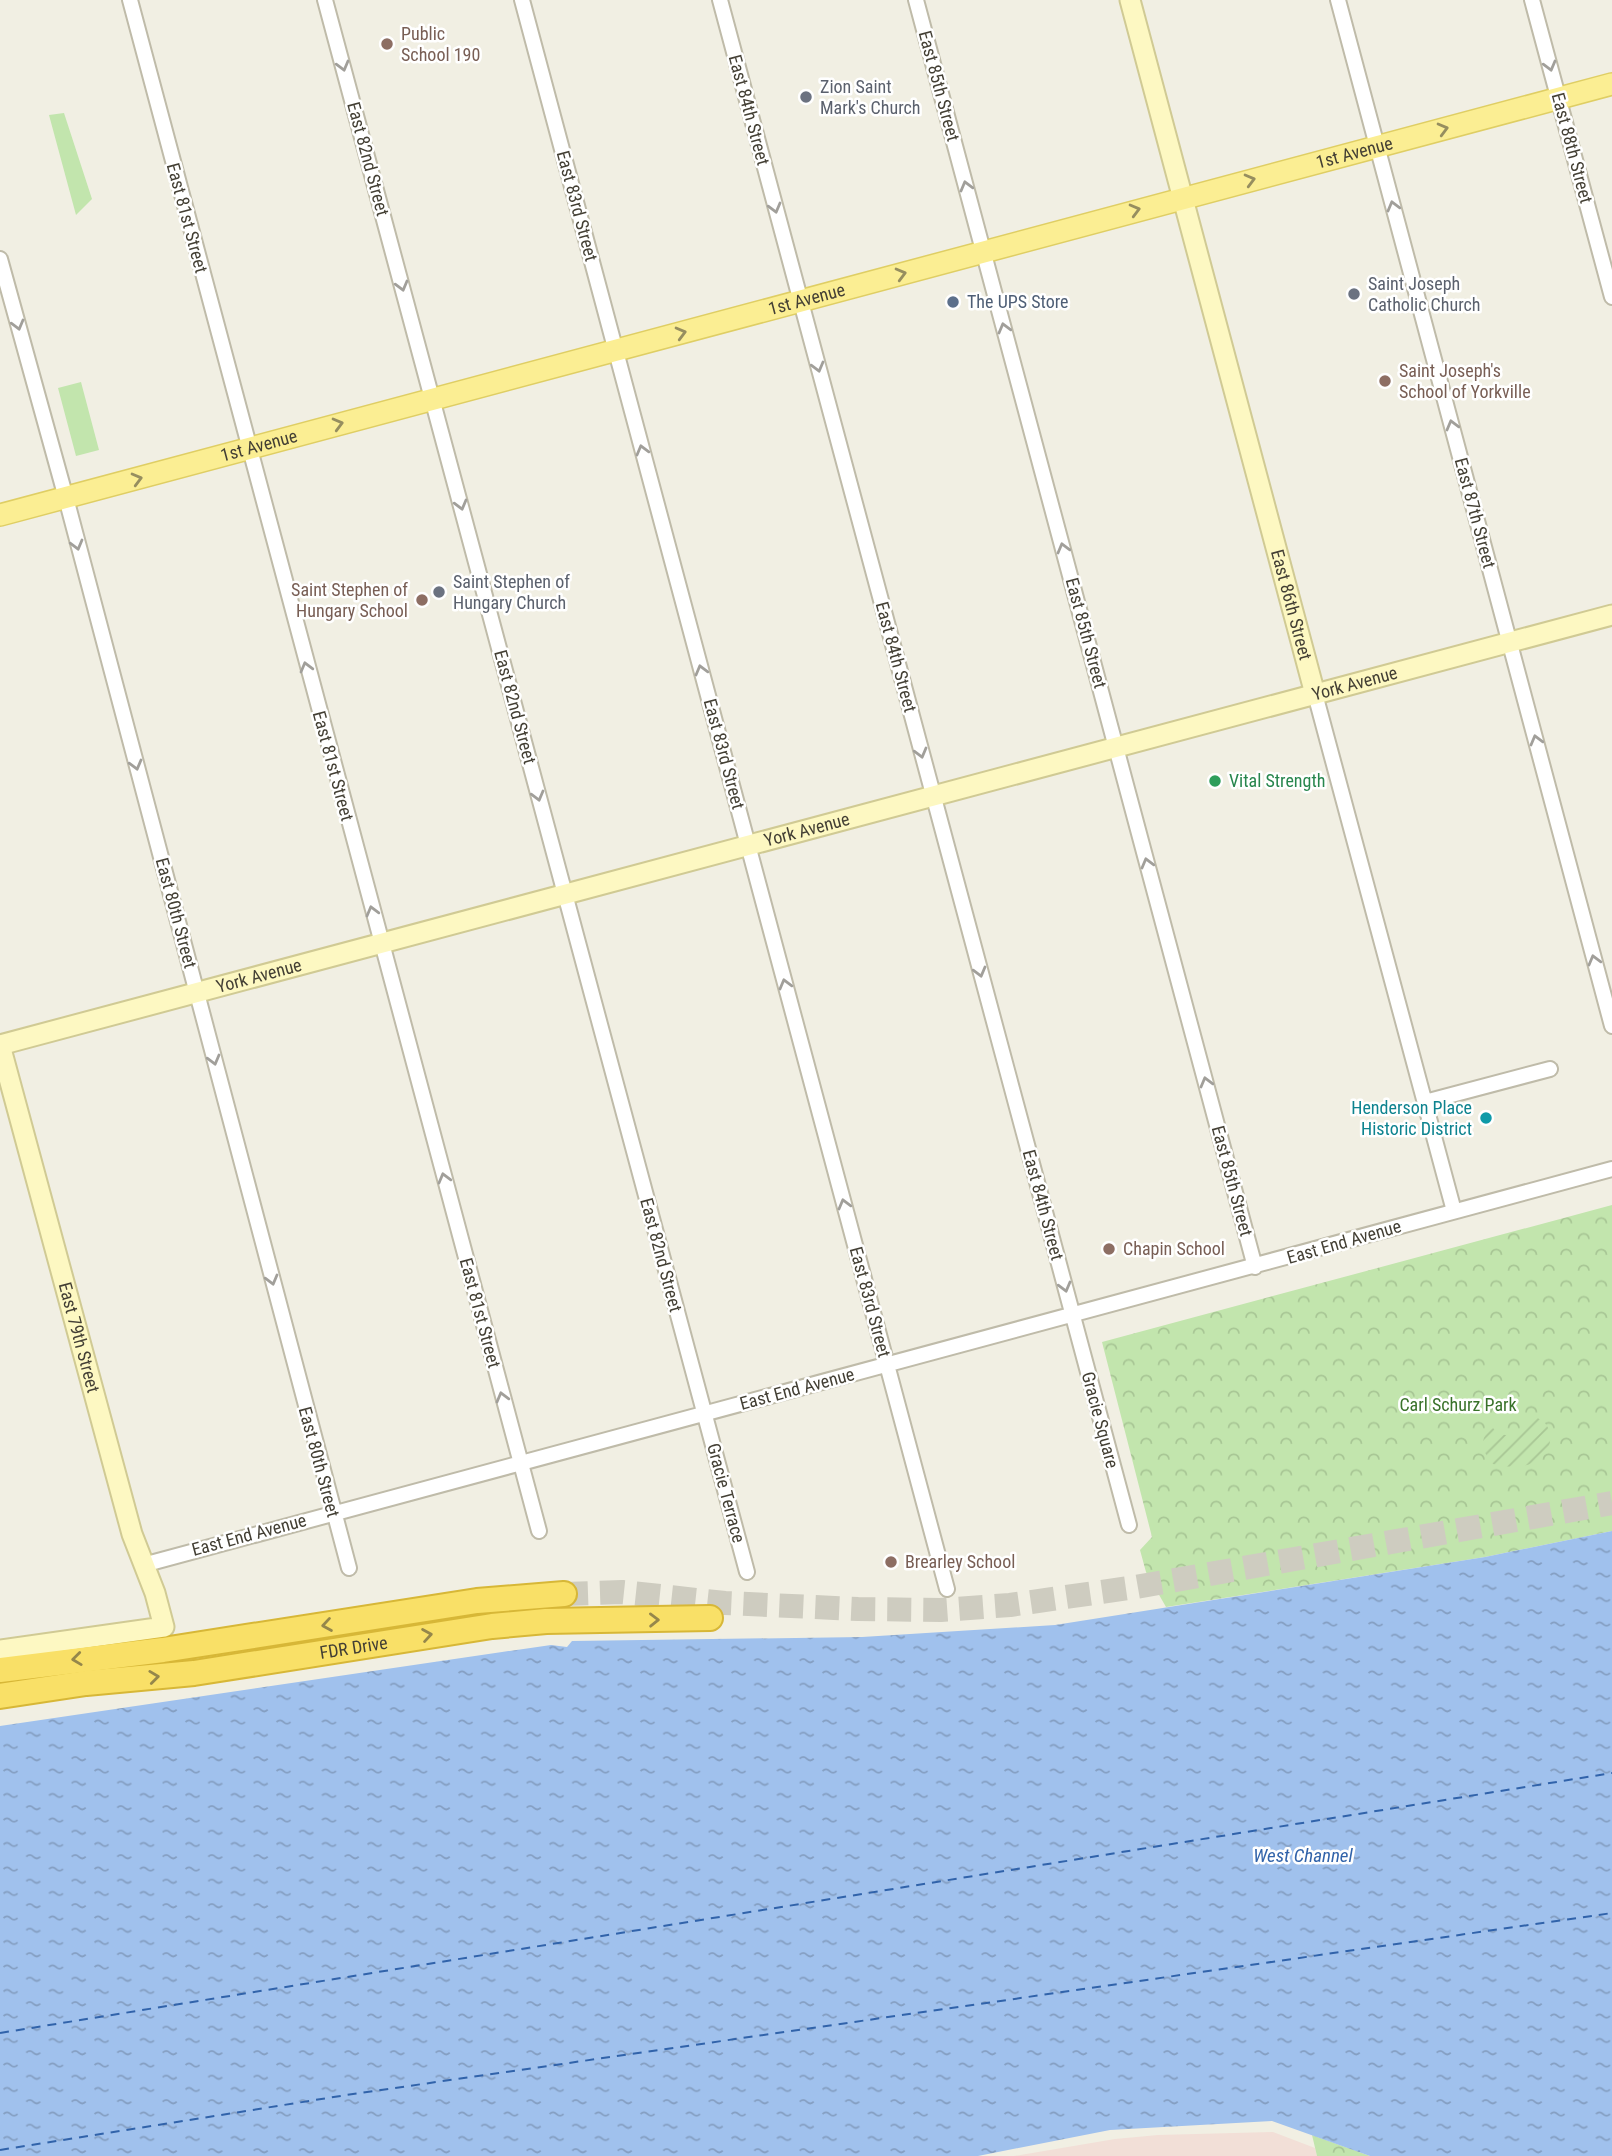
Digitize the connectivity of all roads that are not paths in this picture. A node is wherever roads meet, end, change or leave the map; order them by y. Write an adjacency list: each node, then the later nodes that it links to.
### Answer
1 (130, 0): 19 (street, East 81st Street)
2 (325, 0): 18 (street, East 82nd Street, one-way to 18)
3 (522, 0): 17 (street, East 83rd Street)
4 (720, 0): 16 (street, East 84th Street, one-way to 16)
5 (916, 0): 13 (street, East 85th Street, one-way to 5)
6 (1130, 0): 12 (main road, East 86th Street)
7 (1338, 0): 11 (street, East 87th Street)
8 (1532, 0): 10 (street, East 88th Street, one-way to 10)
9 (1612, 84): 10 (main road, 1st Avenue)
10 (1558, 98): 11 (main road, 1st Avenue, one-way to 10); 15 (street, East 88th Street)
11 (1377, 146): 12 (main road, 1st Avenue, one-way to 11); 23 (street, East 87th Street, one-way to 11)
12 (1184, 197): 13 (main road, 1st Avenue, one-way to 12); 24 (main road, East 86th Street)
13 (984, 251): 16 (main road, 1st Avenue, one-way to 13); 25 (street, East 85th Street, one-way to 13)
14 (0, 259): 20 (street, East 80th Street, one-way to 20)
15 (1612, 297)
16 (800, 302): 17 (main road, 1st Avenue, one-way to 16); 26 (street, East 84th Street, one-way to 26)
17 (615, 350): 18 (main road, 1st Avenue); 27 (street, East 83rd Street, one-way to 17)
18 (432, 399): 19 (main road, 1st Avenue, one-way to 18); 28 (street, East 82nd Street, one-way to 28)
19 (248, 448): 20 (main road, 1st Avenue, one-way to 19); 29 (street, East 81st Street, one-way to 19)
20 (66, 498): 21 (main road, 1st Avenue); 30 (street, East 80th Street, one-way to 30)
21 (0, 515)
22 (1612, 615): 23 (main road, York Avenue)
23 (1510, 642): 24 (main road, York Avenue); 31 (street, East 87th Street, one-way to 23)
24 (1315, 694): 25 (main road, York Avenue); 34 (street, East 86th Street)
25 (1116, 748): 26 (main road, York Avenue); 37 (street, East 85th Street, one-way to 25)
26 (933, 797): 27 (main road, York Avenue); 38 (street, East 84th Street, one-way to 38)
27 (748, 846): 28 (main road, York Avenue); 39 (street, East 83rd Street, one-way to 27)
28 (565, 895): 29 (main road, York Avenue); 40 (street, East 82nd Street)
29 (381, 944): 30 (main road, York Avenue); 41 (street, East 81st Street, one-way to 29)
30 (197, 993): 32 (main road, York Avenue); 42 (street, East 80th Street, one-way to 42)
31 (1612, 1026)
32 (0, 1045): 45 (main road, East 79th Street)
33 (1550, 1069): 34 (street)
34 (1425, 1102): 36 (street, East 86th Street)
35 (1612, 1169): 36 (street, East End Avenue)
36 (1454, 1211): 37 (street, East End Avenue)
37 (1255, 1267): 38 (street, East End Avenue)
38 (1073, 1315): 39 (street, East End Avenue); 43 (street, Gracie Square)
39 (887, 1364): 40 (street, East End Avenue); 48 (street, East 83rd Street)
40 (704, 1414): 41 (street, East End Avenue); 47 (street, Gracie Terrace)
41 (520, 1463): 42 (street, East End Avenue); 44 (street, East 81st Street)
42 (333, 1513): 45 (street, East End Avenue); 46 (street, East 80th Street)
43 (1129, 1525)
44 (539, 1531)
45 (143, 1565): 51 (main road, East 79th Street)
46 (349, 1568)
47 (747, 1572)
48 (947, 1590)
49 (564, 1594): 52 (highway, FDR Drive, one-way to 52)
50 (710, 1618): 53 (highway, FDR Drive, one-way to 50)
51 (0, 1650)
52 (0, 1670)
53 (0, 1696)

